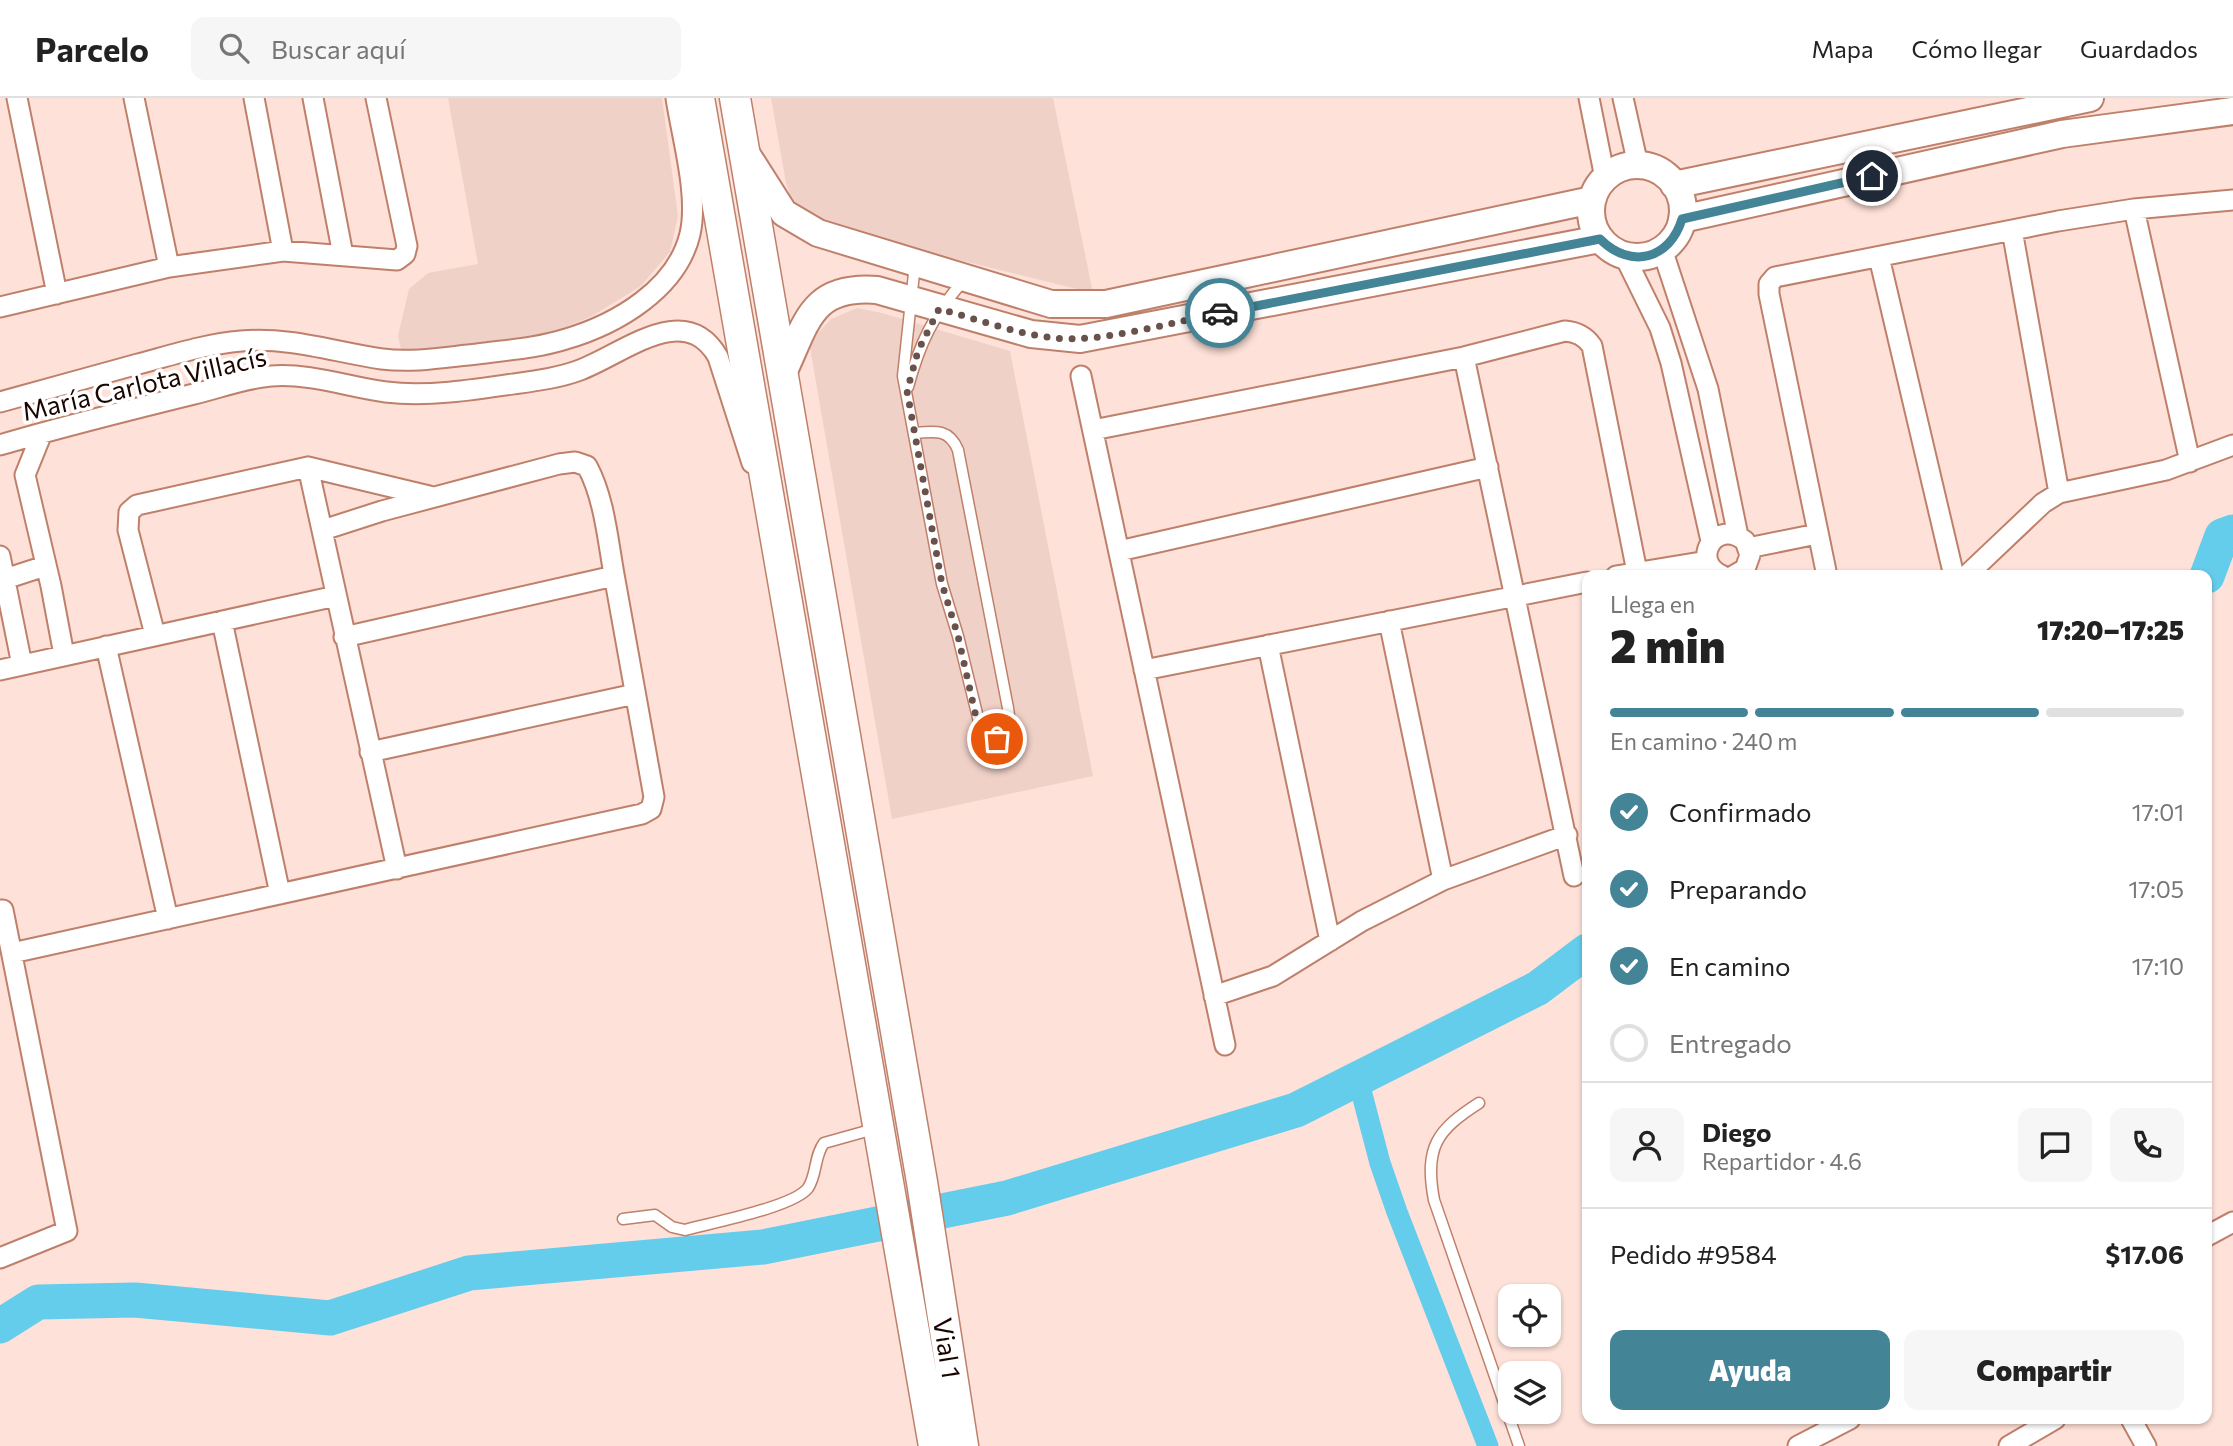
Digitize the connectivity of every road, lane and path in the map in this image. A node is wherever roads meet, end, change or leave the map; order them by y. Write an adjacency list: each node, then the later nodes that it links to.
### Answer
1 (17, 98): 30 (street)
2 (134, 98): 28 (street)
3 (254, 98): 23 (street)
4 (313, 98): 25 (street)
5 (376, 98): 25 (street)
6 (676, 98): 34 (street, María Carlota Villacís)
7 (699, 98): 54 (main road, Vial 1)
8 (735, 98): 13 (main road, Vial 1)
9 (1589, 98): 16 (street)
10 (1623, 98): 14 (street)
11 (2090, 98): 15 (street)
12 (2233, 111): 19 (street)
13 (743, 149): 27 (street); 38 (main road, Vial 1)
14 (1638, 165): 15 (street); 16 (street)
15 (1674, 185): 19 (street)
16 (1599, 189): 21 (street); 29 (street)
17 (2233, 200): 18 (street)
18 (2134, 209): 20 (street); 49 (street)
19 (1682, 219): 22 (street)
20 (2012, 230): 26 (street); 53 (street)
21 (1600, 239): 24 (street); 33 (street)
22 (1662, 249): 24 (street); 48 (street)
23 (283, 251): 25 (street); 28 (street)
24 (1624, 255): 50 (street)
25 (343, 256)
26 (1879, 257): 57 (street); 69 (street)
27 (915, 264): 29 (street); 31 (lane)
28 (169, 267): 30 (street)
29 (965, 279): 33 (lane)
30 (57, 294): 32 (street)
31 (911, 300): 33 (street); 38 (street); 40 (lane)
32 (0, 307)
33 (939, 309): 40 (lane)
34 (565, 340): 36 (street, María Carlota Villacís); 37 (street)
35 (1464, 357): 43 (street); 52 (street); 64 (street)
36 (412, 360): 41 (street); 42 (street, María Carlota Villacís)
37 (576, 371): 41 (street, María Carlota Villacís); 54 (street, María Carlota Villacís)
38 (782, 375): 109 (main road, Vial 1)
39 (1081, 376): 43 (street)
40 (907, 391): 45 (lane)
41 (414, 393): 44 (street, María Carlota Villacís)
42 (0, 402)
43 (1093, 430): 60 (street)
44 (42, 433): 46 (street, María Carlota Villacís); 63 (street)
45 (915, 433): 45 (lane)
46 (0, 445)
47 (2233, 445): 49 (street)
48 (1722, 457): 50 (street); 59 (street)
49 (2190, 462): 53 (street)
50 (1693, 463): 58 (street)
51 (308, 467): 55 (street); 56 (street); 78 (street)
52 (1488, 467): 60 (street); 75 (street)
53 (2059, 493): 70 (street)
54 (769, 495): 100 (main road, Vial 1)
55 (435, 497): 56 (street); 71 (street)
56 (323, 530): 74 (street)
57 (1817, 534): 59 (street); 68 (street)
58 (1711, 541): 59 (street); 62 (street)
59 (1743, 542): 67 (street)
60 (1119, 551): 85 (street)
61 (0, 556): 72 (street)
62 (1707, 561): 65 (street); 66 (street)
63 (45, 566): 72 (street); 82 (street)
64 (1637, 570)
65 (1650, 570)
66 (1714, 570)
67 (1743, 570)
68 (1826, 570)
69 (1953, 570)
70 (1972, 570)
71 (614, 576): 79 (street); 86 (street)
72 (5, 579): 83 (street)
73 (1582, 583): 75 (street)
74 (335, 596): 76 (street); 79 (street)
75 (1516, 596): 77 (street); 88 (street)
76 (222, 621): 78 (street); 92 (street)
77 (1389, 621): 80 (street); 91 (street)
78 (155, 635): 81 (street)
79 (344, 637): 87 (street)
80 (1268, 645): 85 (street); 95 (street)
81 (106, 646): 82 (street); 94 (street)
82 (64, 655): 83 (street)
83 (22, 665): 84 (street)
84 (0, 670)
85 (1144, 670): 97 (street)
86 (635, 694): 87 (street); 89 (street)
87 (370, 752): 89 (street)
88 (1567, 835): 90 (street); 91 (street)
89 (397, 869): 92 (street)
90 (1574, 876)
91 (1443, 880): 95 (street)
92 (280, 894): 94 (street)
93 (0, 910): 96 (street)
94 (169, 919): 96 (street)
95 (1330, 941): 97 (street)
96 (12, 953): 104 (street)
97 (1214, 996): 98 (street)
98 (1225, 1045)
99 (1479, 1102): 110 (lane)
100 (878, 1128): 101 (lane); 108 (main road, Vial 1)
101 (623, 1219)
102 (2233, 1222): 103 (street)
103 (2212, 1233)
104 (0, 1258)
105 (1840, 1424): 111 (street)
106 (2046, 1424): 112 (street)
107 (2134, 1424): 113 (street)
108 (934, 1446)
109 (963, 1446)
110 (1519, 1446)
111 (1798, 1446)
112 (2009, 1446)
113 (2146, 1446)

